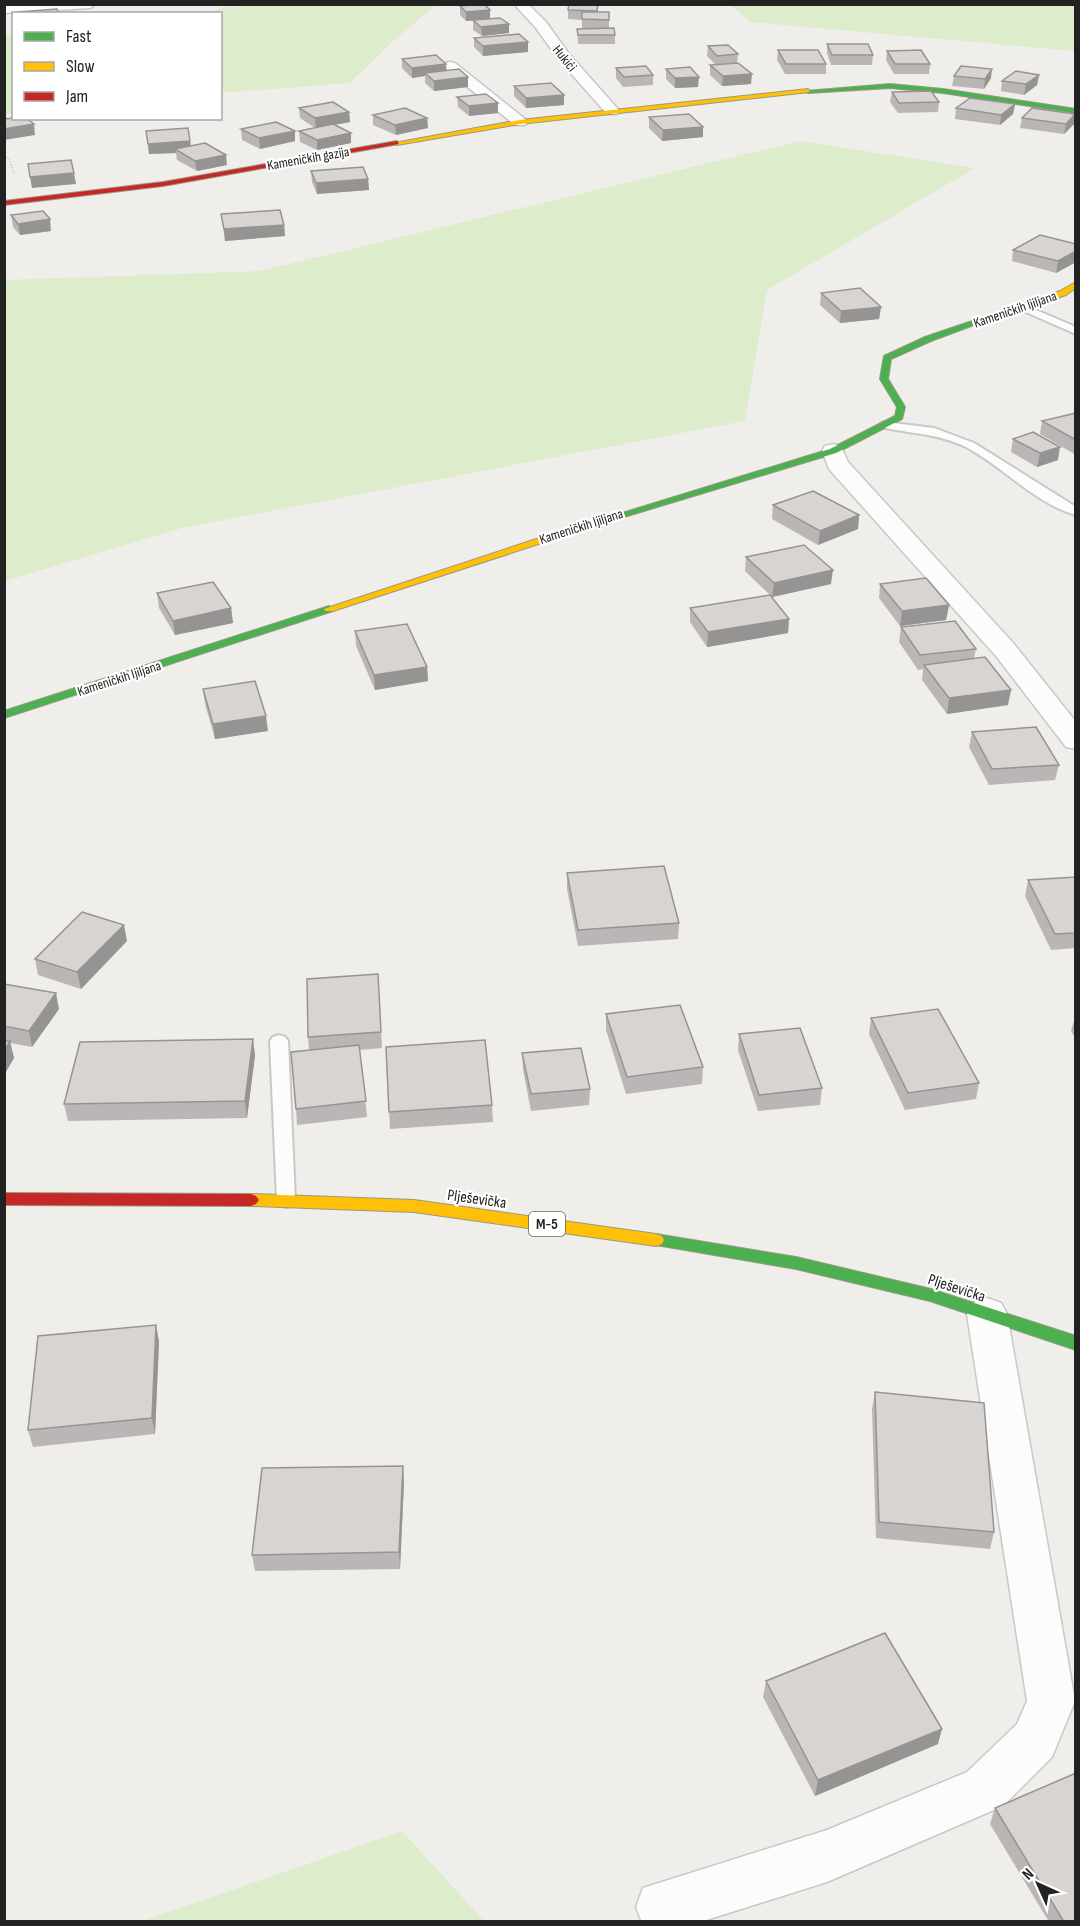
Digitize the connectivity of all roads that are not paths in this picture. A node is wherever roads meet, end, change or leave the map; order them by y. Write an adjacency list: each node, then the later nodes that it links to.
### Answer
1 (90, 4): 3 (street)
2 (520, 4): 5 (street, Hukići)
3 (4, 9)
4 (450, 66): 7 (street)
5 (612, 111): 6 (street, Kameničkih gazija); 7 (street, Kameničkih gazija)
6 (1076, 111)
7 (520, 122): 8 (street, Kameničkih gazija)
8 (4, 203)
9 (1076, 284): 10 (street, Kameničkih ljiljana)
10 (1022, 307): 11 (lane); 12 (street, Kameničkih ljiljana)
11 (1076, 331)
12 (885, 425): 13 (street, Kameničkih ljiljana); 14 (lane)
13 (833, 451): 15 (street, Kameničkih ljiljana); 16 (street)
14 (1076, 512)
15 (4, 716)
16 (1076, 741)
17 (279, 1041): 19 (lane)
18 (4, 1199): 19 (street, Plješevička / M-5)
19 (286, 1200): 20 (street, Plješevička / M-5)
20 (987, 1314): 21 (street, Plješevička / M-5); 22 (street)
21 (1076, 1343)
22 (662, 1907)

